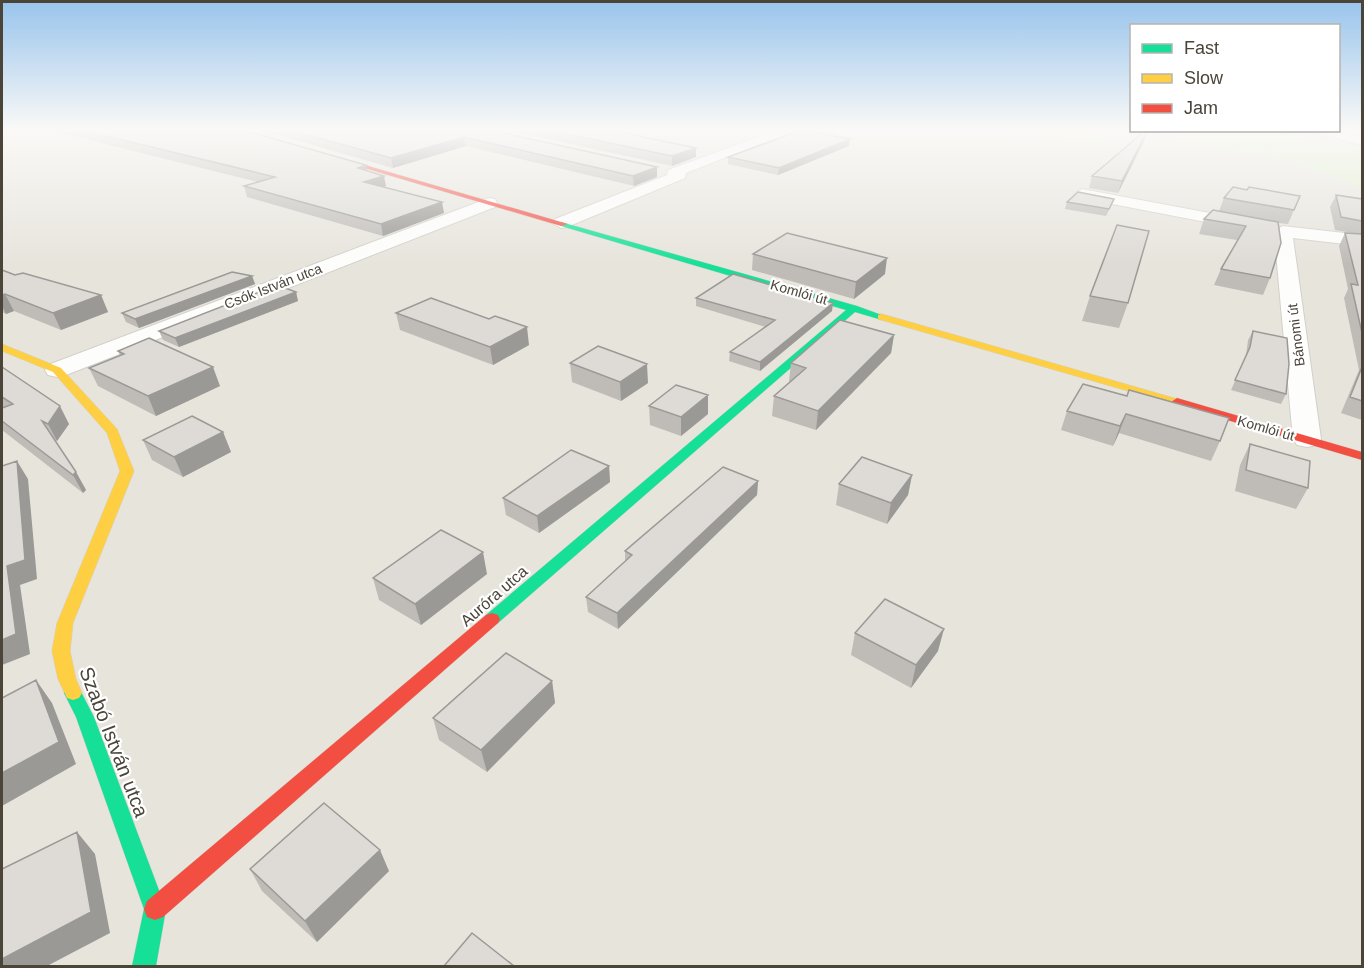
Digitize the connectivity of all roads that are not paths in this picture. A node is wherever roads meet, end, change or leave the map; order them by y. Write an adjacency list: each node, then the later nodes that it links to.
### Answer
1 (392, 174): 4 (main road, Komlói út)
2 (677, 174): 5 (street)
3 (1082, 194): 6 (street)
4 (489, 202): 5 (main road, Komlói út); 10 (street, Csók István utca)
5 (561, 223): 8 (main road, Komlói út)
6 (1271, 229): 7 (street); 11 (street, Bánomi út)
7 (1362, 240)
8 (854, 308): 11 (main road, Komlói út); 13 (main road, Auróra utca)
9 (2, 347): 10 (main road, Szabó István utca)
10 (57, 370): 13 (main road, Szabó István utca)
11 (1307, 440): 12 (main road, Komlói út)
12 (1362, 456)
13 (155, 909): 14 (main road)
14 (144, 966)

